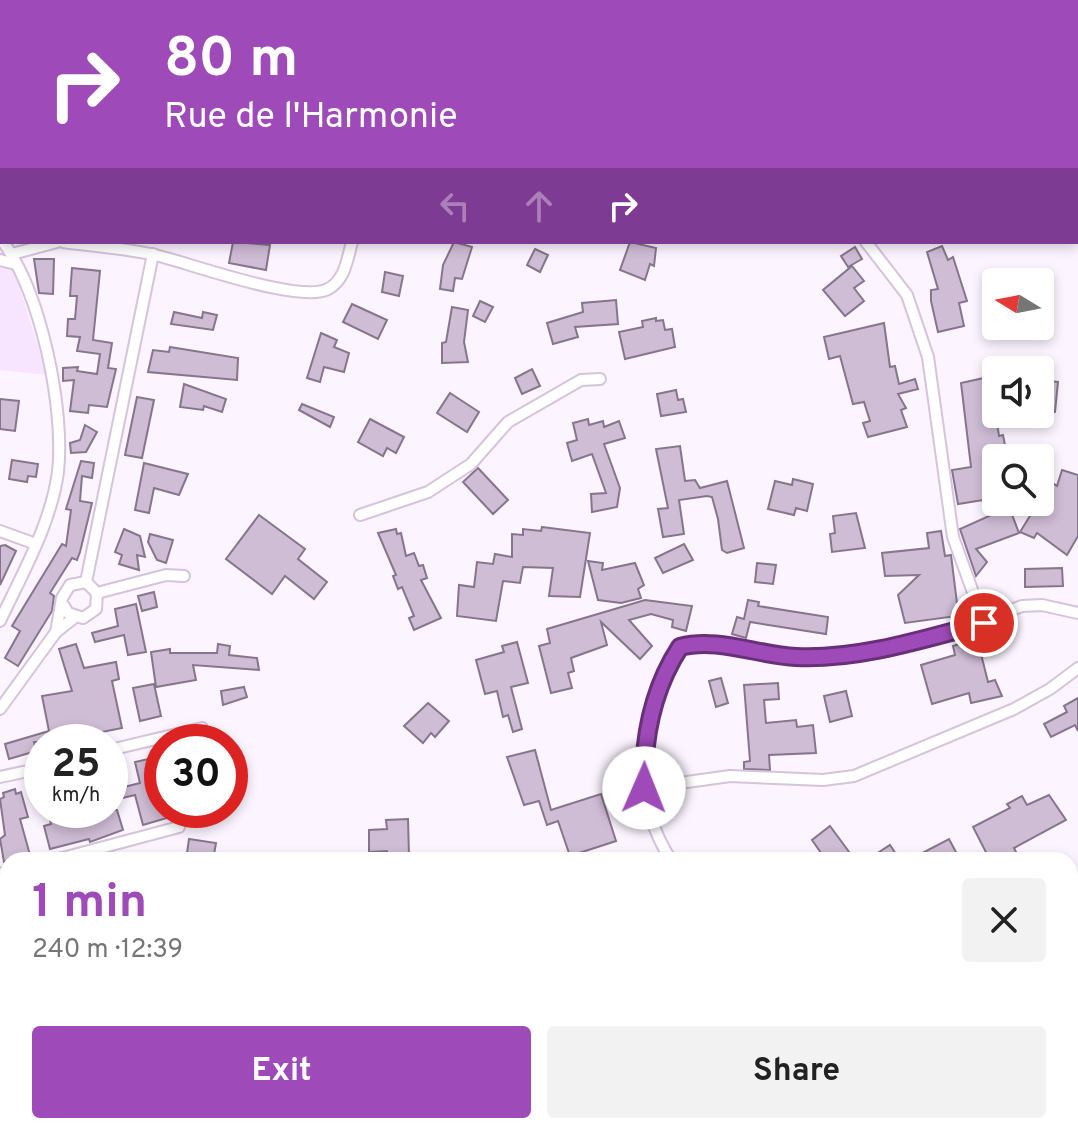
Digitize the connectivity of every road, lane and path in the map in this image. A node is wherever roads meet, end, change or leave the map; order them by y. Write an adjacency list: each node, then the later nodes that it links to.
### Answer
1 (4, 244): 7 (street)
2 (52, 244): 7 (street)
3 (78, 244): 6 (street)
4 (352, 244): 6 (street)
5 (868, 244): 20 (street)
6 (153, 254): 14 (street)
7 (14, 259): 8 (street); 12 (street)
8 (0, 260)
9 (600, 379): 10 (street)
10 (360, 515)
11 (0, 531): 12 (street)
12 (36, 544): 19 (street)
13 (184, 576): 15 (street)
14 (86, 582): 15 (street); 16 (street)
15 (97, 593): 18 (street)
16 (64, 606): 18 (street); 21 (street)
17 (1078, 613): 20 (street)
18 (75, 617): 21 (street)
19 (0, 621)
20 (984, 623): 26 (street)
21 (56, 632): 23 (street)
22 (1078, 668): 26 (street)
23 (0, 709)
24 (24, 772): 25 (street)
25 (0, 777)
26 (644, 788): 29 (street)
27 (175, 828): 28 (street)
28 (85, 852)
29 (666, 852)

